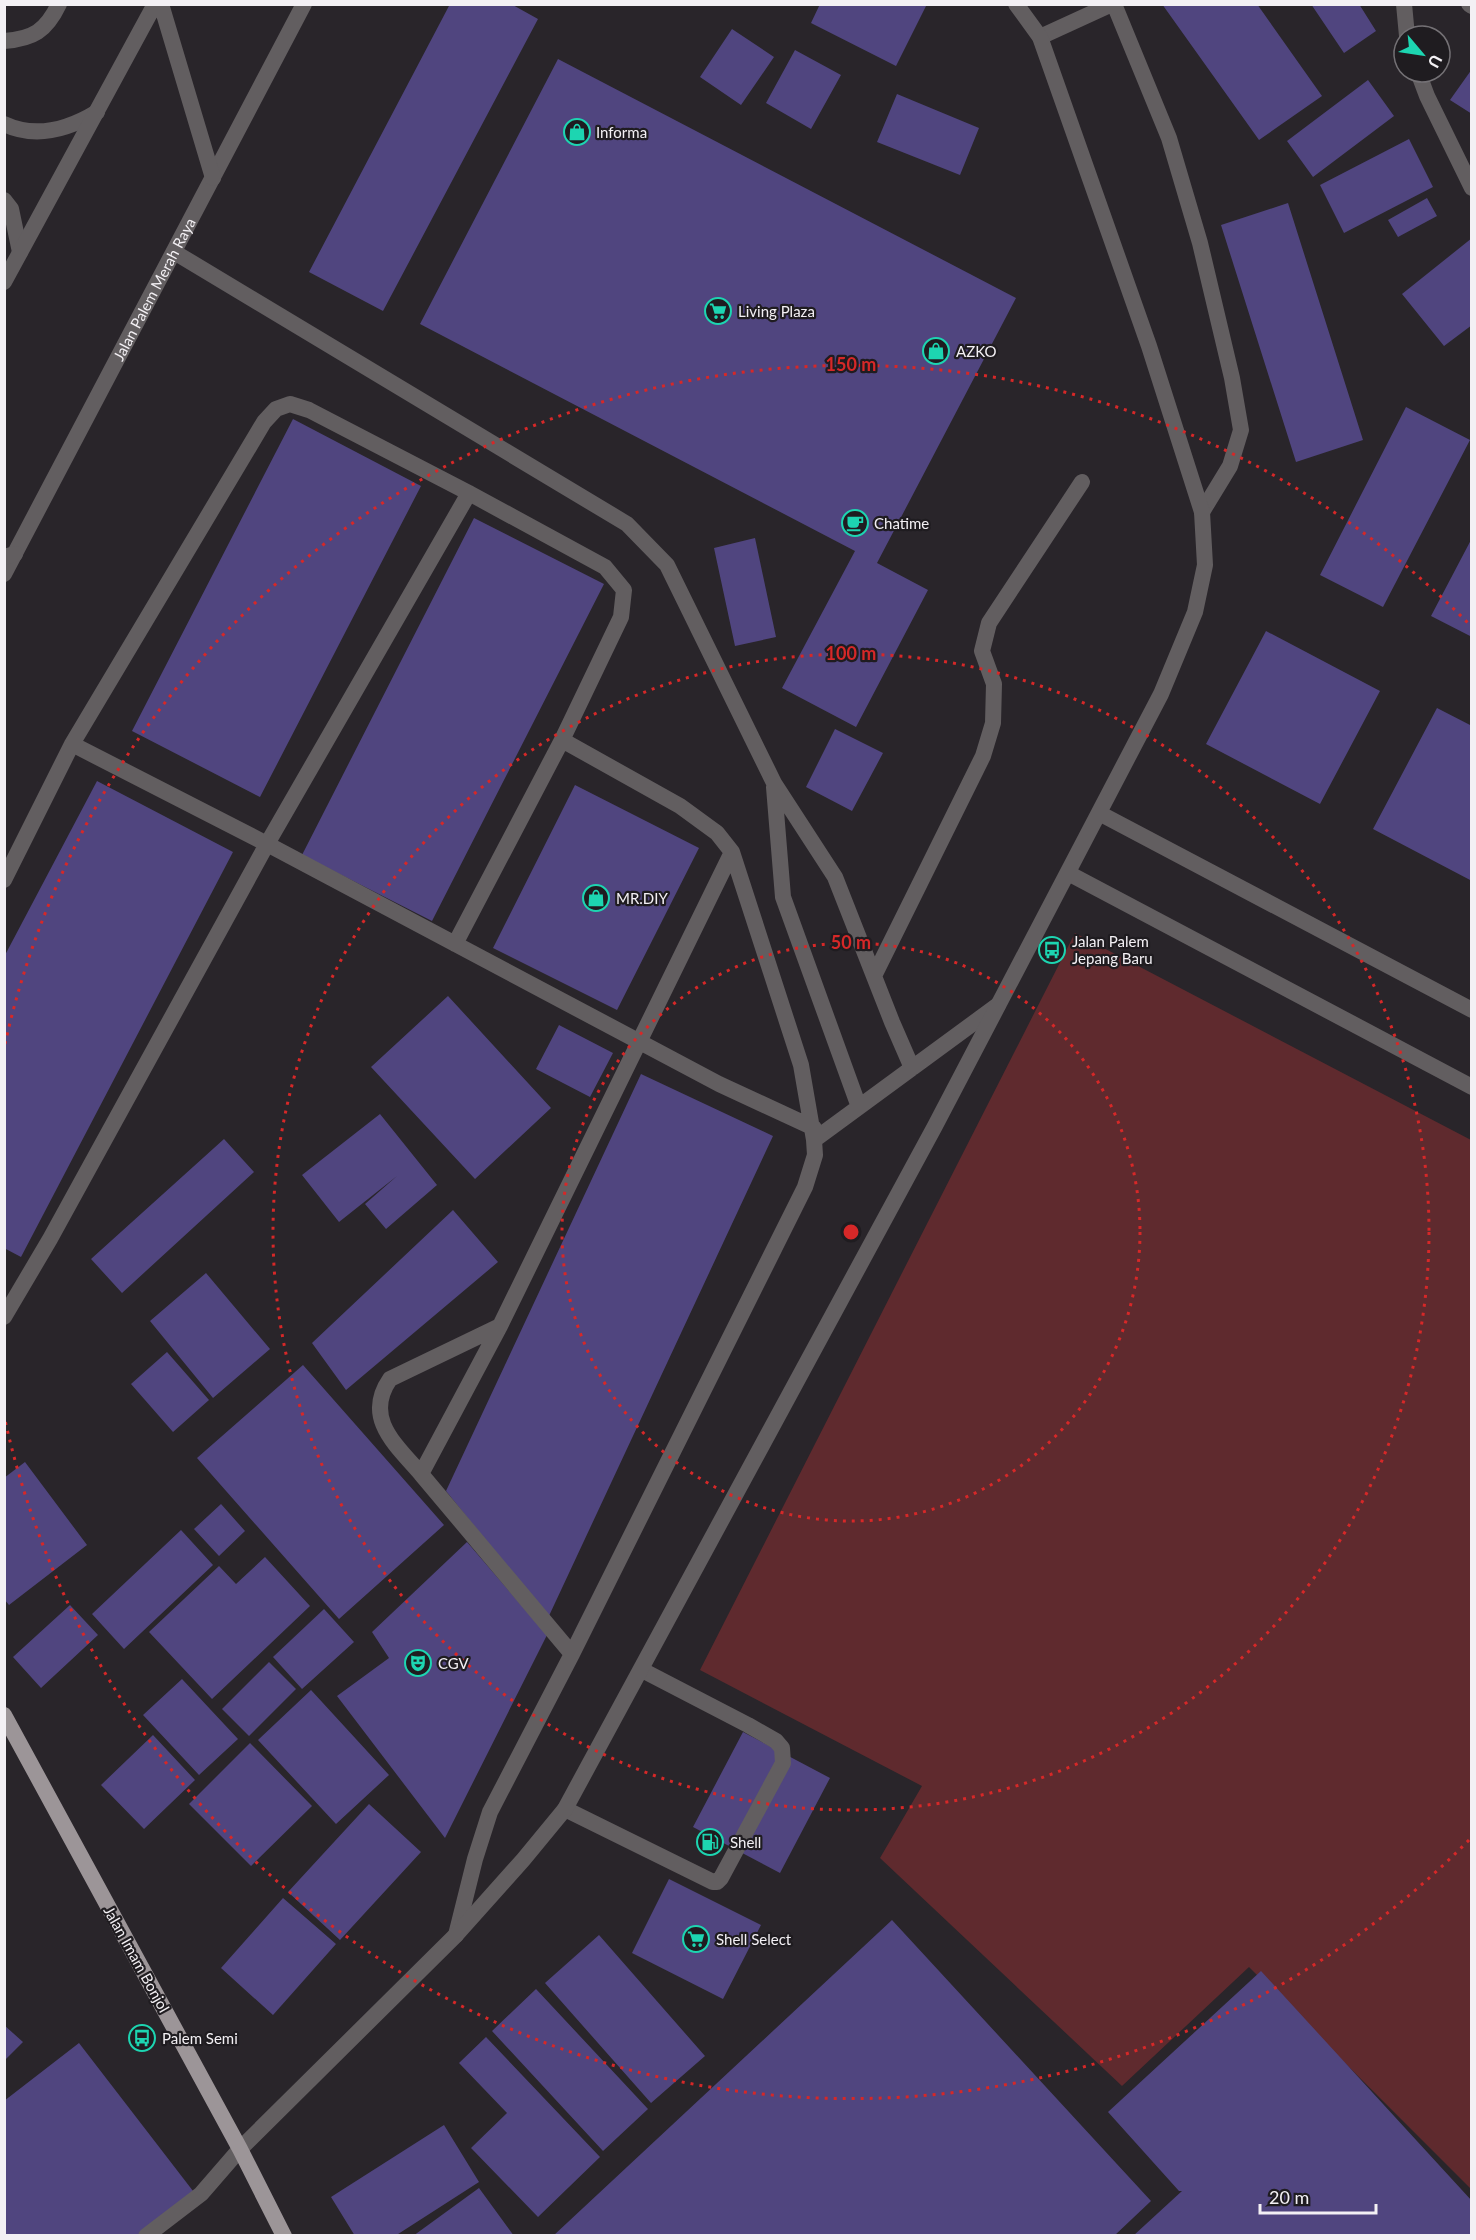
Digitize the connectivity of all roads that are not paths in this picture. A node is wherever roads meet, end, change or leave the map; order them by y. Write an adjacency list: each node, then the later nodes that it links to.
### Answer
1 (59, 4): 10 (street)
2 (154, 4): 12 (street)
3 (161, 4): 14 (street)
4 (304, 4): 14 (street, Jalan Palem Merah Raya)
5 (1016, 4): 9 (street)
6 (1113, 4): 9 (street); 22 (street)
7 (1404, 4): 8 (street)
8 (1406, 24)
9 (1040, 37): 22 (street)
10 (4, 41)
11 (1422, 84): 15 (street)
12 (97, 112): 13 (street); 17 (street)
13 (4, 124)
14 (213, 178): 18 (street, Jalan Palem Merah Raya)
15 (1472, 188)
16 (4, 200): 17 (street)
17 (20, 252): 19 (street)
18 (174, 252): 23 (street, Jalan Palem Merah Raya); 27 (street)
19 (4, 282)
20 (1082, 482): 34 (street)
21 (469, 493): 25 (street); 26 (street); 29 (street)
22 (1202, 512): 28 (street)
23 (10, 556): 24 (street, Jalan Palem Merah Raya)
24 (4, 574)
25 (562, 740): 30 (street); 33 (street)
26 (72, 744): 29 (street); 32 (street)
27 (774, 783): 34 (street); 40 (street)
28 (1099, 813): 31 (street); 36 (street)
29 (267, 844): 33 (street); 42 (street)
30 (732, 852): 37 (street); 41 (street)
31 (1068, 873): 35 (street); 39 (street)
32 (4, 880)
33 (455, 944): 37 (street)
34 (875, 974): 38 (street)
35 (998, 1005): 38 (street); 46 (street)
36 (1472, 1010)
37 (639, 1041): 41 (street); 43 (street)
38 (912, 1068): 40 (street)
39 (1472, 1088)
40 (859, 1107): 41 (street)
41 (814, 1134): 45 (street)
42 (4, 1317)
43 (500, 1326): 44 (street); 44 (street)
44 (421, 1474): 45 (street)
45 (572, 1654): 49 (street)
46 (642, 1670): 48 (street); 48 (street)
47 (4, 1715): 50 (main road, Jalan Imam Bonjol)
48 (565, 1809): 49 (street)
49 (456, 1935): 50 (street)
50 (240, 2149): 51 (street); 52 (main road, Jalan Imam Bonjol)
51 (146, 2235)
52 (284, 2235)

